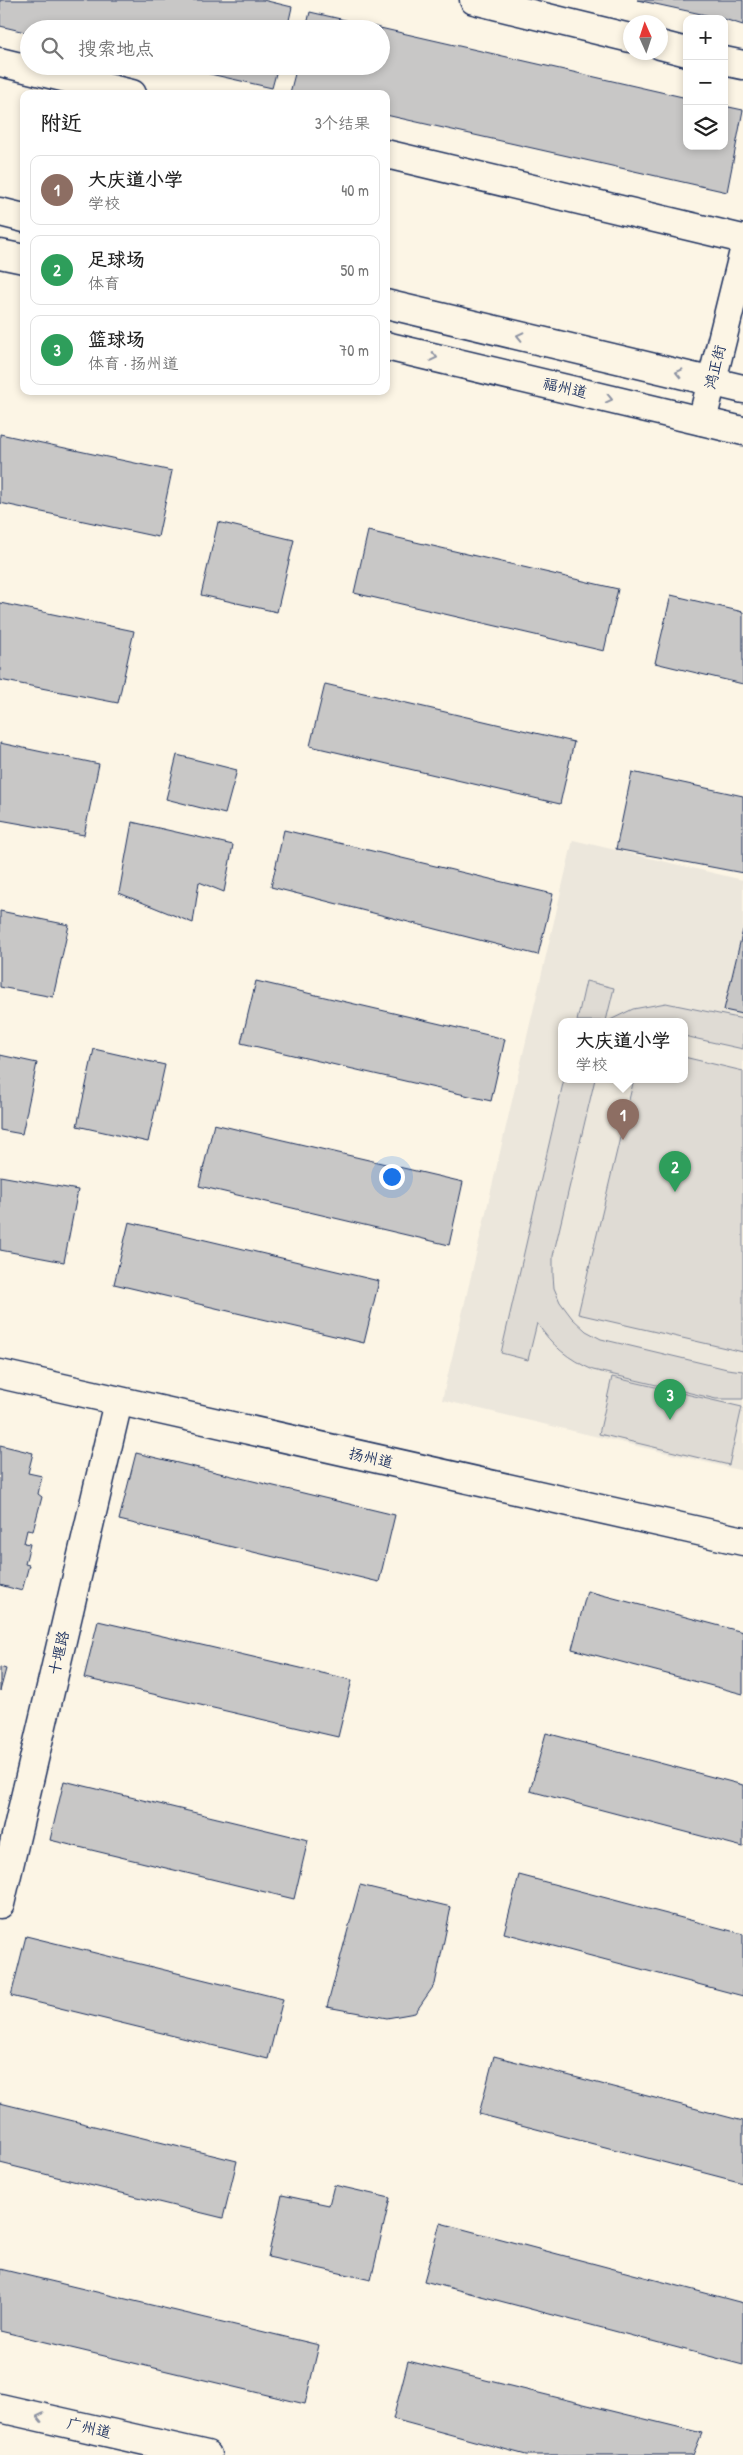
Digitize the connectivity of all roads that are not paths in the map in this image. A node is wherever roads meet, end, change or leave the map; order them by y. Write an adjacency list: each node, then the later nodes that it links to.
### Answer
1 (474, 0): 2 (street)
2 (623, 36)
3 (668, 47): 4 (street)
4 (683, 51)
5 (0, 62): 8 (street)
6 (728, 62): 7 (street)
7 (743, 65)
8 (20, 67)
9 (54, 75): 10 (street)
10 (116, 90)
11 (390, 155): 14 (street)
12 (0, 212): 13 (street)
13 (20, 217)
14 (743, 240)
15 (0, 254): 17 (street)
16 (743, 255): 20 (street, 鸿正街)
17 (20, 258)
18 (390, 305): 20 (street, one-way to 18)
19 (390, 347): 22 (street, 福州道, one-way to 22)
20 (712, 381): 21 (street); 22 (street, 鸿正街)
21 (743, 389)
22 (702, 421): 23 (street, 福州道)
23 (743, 431)
24 (0, 1374): 25 (street, 扬州道)
25 (118, 1402): 26 (street, 扬州道); 27 (street, 十堰路)
26 (743, 1541)
27 (0, 1904)
28 (0, 2408): 29 (street, 广州道, one-way to 28)
29 (208, 2455)

